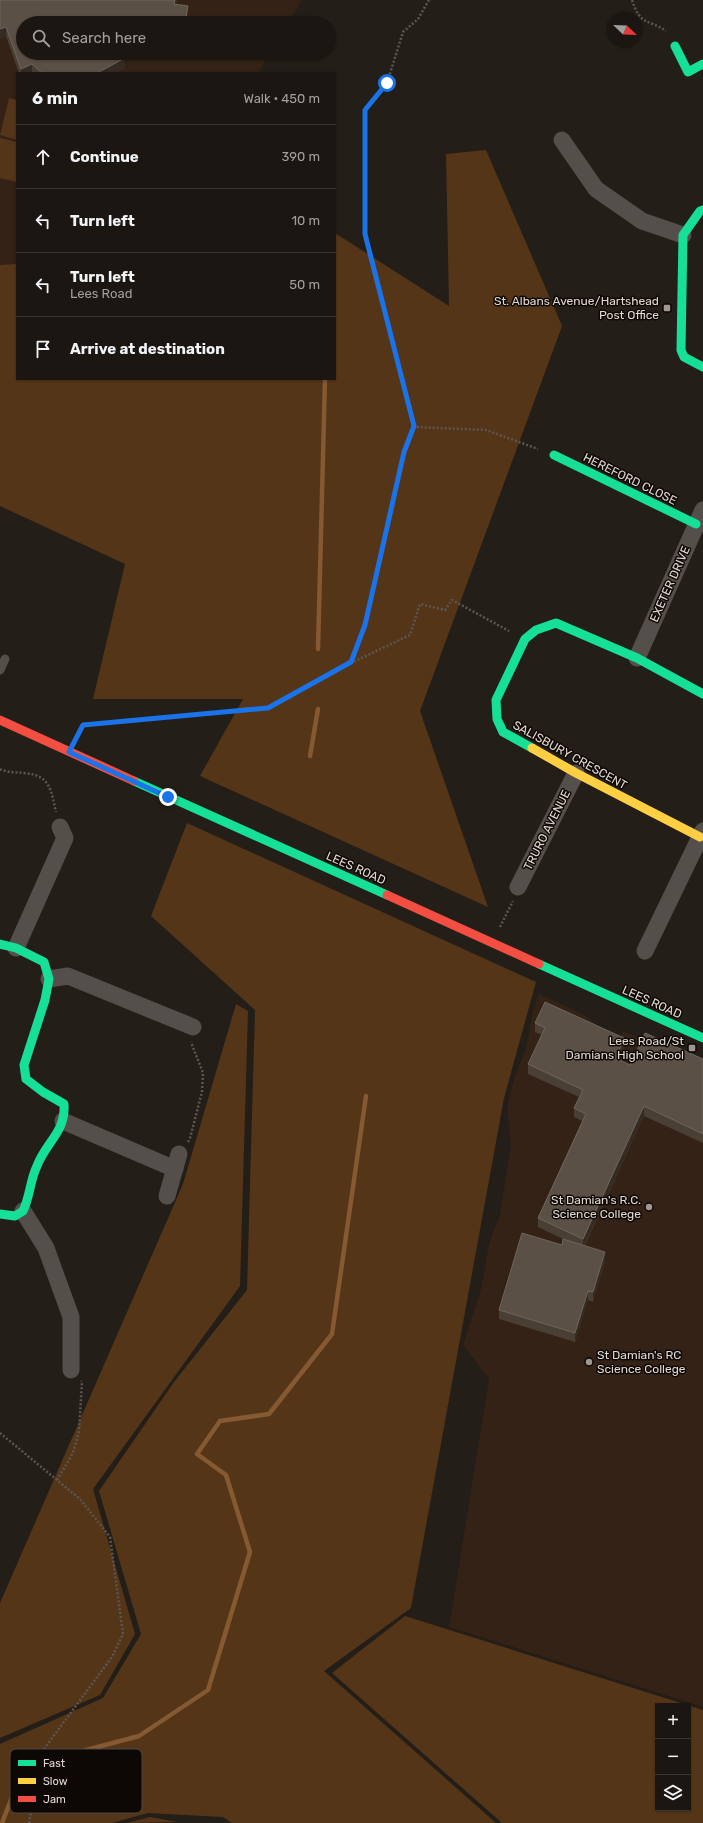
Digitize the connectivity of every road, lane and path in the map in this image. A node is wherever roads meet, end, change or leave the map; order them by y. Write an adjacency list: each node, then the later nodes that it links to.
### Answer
1 (429, 0): 9 (path)
2 (632, 0): 3 (path)
3 (675, 46): 4 (street)
4 (703, 64)
5 (562, 140): 7 (street)
6 (703, 210): 7 (street)
7 (683, 235): 8 (street)
8 (703, 367)
9 (414, 426): 10 (path); 15 (path)
10 (554, 455): 11 (street, HEREFORD CLOSE)
11 (700, 517): 13 (street, EXETER DRIVE)
12 (525, 639): 13 (street); 15 (path); 21 (street, SALISBURY CRESCENT)
13 (637, 658): 17 (street)
14 (5, 659): 16 (lane)
15 (351, 662): 19 (path)
16 (0, 670)
17 (703, 694)
18 (0, 720): 19 (street, LEES ROAD)
19 (69, 752): 31 (street, LEES ROAD)
20 (0, 769): 22 (path)
21 (576, 773): 23 (street, SALISBURY CRESCENT); 24 (street, TRURO AVENUE)
22 (60, 827): 27 (street)
23 (702, 834): 28 (street)
24 (518, 887)
25 (511, 904): 26 (path)
26 (504, 919)
27 (8, 946): 29 (street)
28 (645, 951)
29 (49, 979): 30 (street); 32 (street)
30 (193, 1027): 33 (path)
31 (703, 1038)
32 (63, 1121): 33 (street); 35 (street)
33 (177, 1161): 34 (street)
34 (167, 1196)
35 (23, 1211): 36 (street); 37 (street)
36 (0, 1214)
37 (71, 1370): 39 (path)
38 (0, 1433): 39 (path)
39 (57, 1480): 40 (path)
40 (44, 1749)
41 (31, 1813): 42 (path)
42 (29, 1823)

